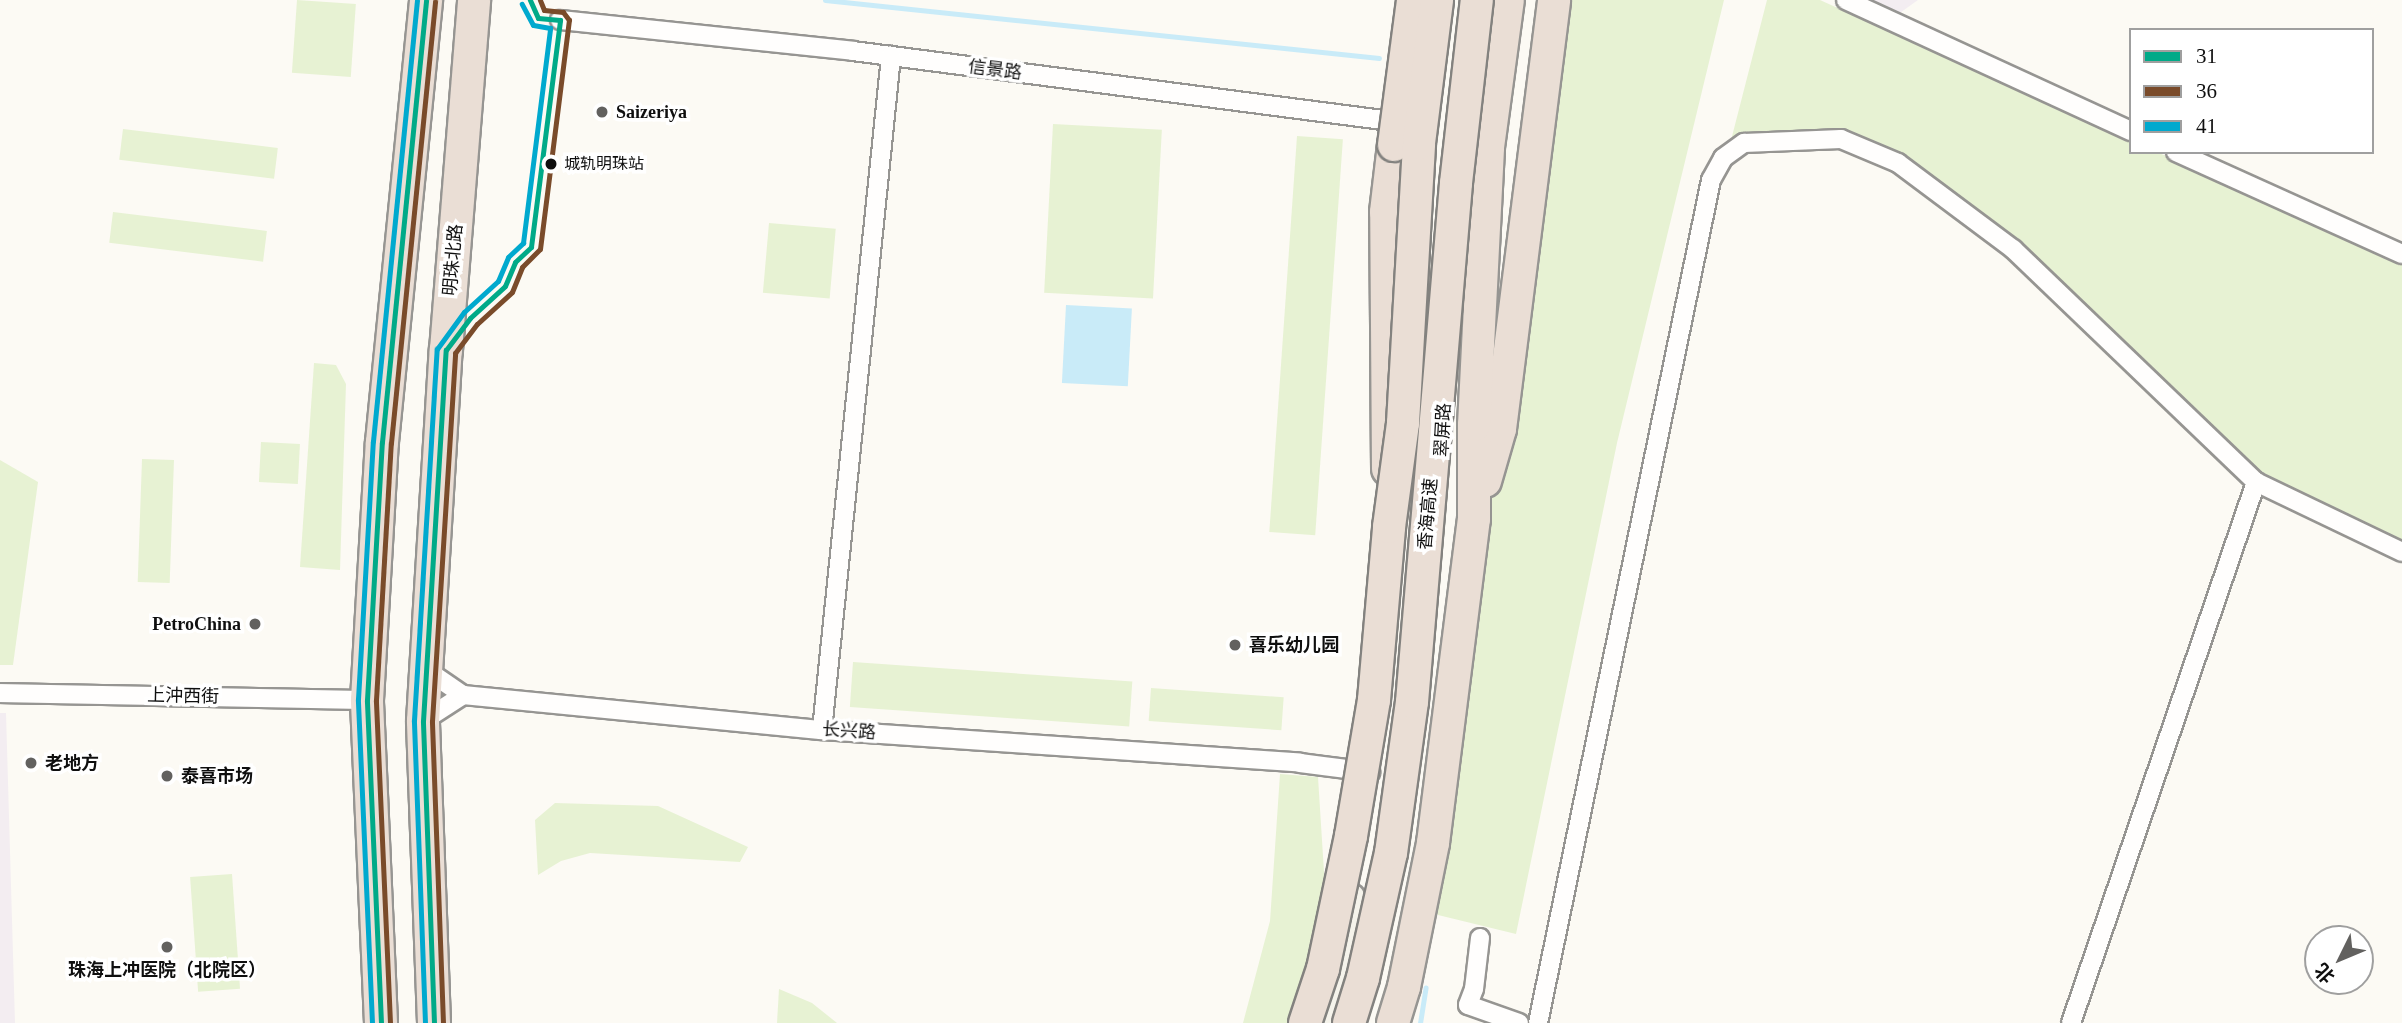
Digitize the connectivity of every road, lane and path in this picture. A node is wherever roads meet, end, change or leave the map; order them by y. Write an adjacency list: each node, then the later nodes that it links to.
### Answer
1 (426, 0): 23 (highway)
2 (474, 0): 20 (highway, 明珠北路)
3 (1413, 0): 18 (highway, bridge)
4 (1437, 0): 18 (highway, bridge)
5 (1445, 0): 12 (main road, 翠屏路)
6 (1475, 0): 32 (highway, 香海高速, bridge); 33 (main road, 翠屏路)
7 (1508, 0): 17 (highway)
8 (1554, 0): 17 (highway)
9 (1846, 0): 13 (street)
10 (559, 20): 11 (street, 信景路)
11 (891, 56): 12 (street, 信景路); 25 (street)
12 (1430, 126): 26 (main road, 翠屏路)
13 (2129, 130)
14 (2180, 154): 15 (street)
15 (2402, 254)
16 (2256, 482): 19 (street); 36 (street); 37 (street)
17 (1474, 519): 34 (highway)
18 (1389, 527): 30 (highway, bridge)
19 (2402, 552)
20 (425, 669): 22 (street, 长兴路); 24 (highway, 明珠北路)
21 (0, 693): 23 (street, 上沖西街)
22 (463, 695): 24 (street); 25 (street, 长兴路)
23 (367, 700): 28 (highway)
24 (423, 721): 29 (highway, 明珠北路)
25 (822, 730): 26 (street, 长兴路)
26 (1370, 772): 31 (main road, 翠屏路)
27 (1480, 938): 35 (street)
28 (381, 1023)
29 (434, 1023)
30 (1305, 1023)
31 (1328, 1023)
32 (1349, 1023)
33 (1360, 1023)
34 (1393, 1023)
35 (1519, 1023)
36 (1538, 1023)
37 (2071, 1023)

